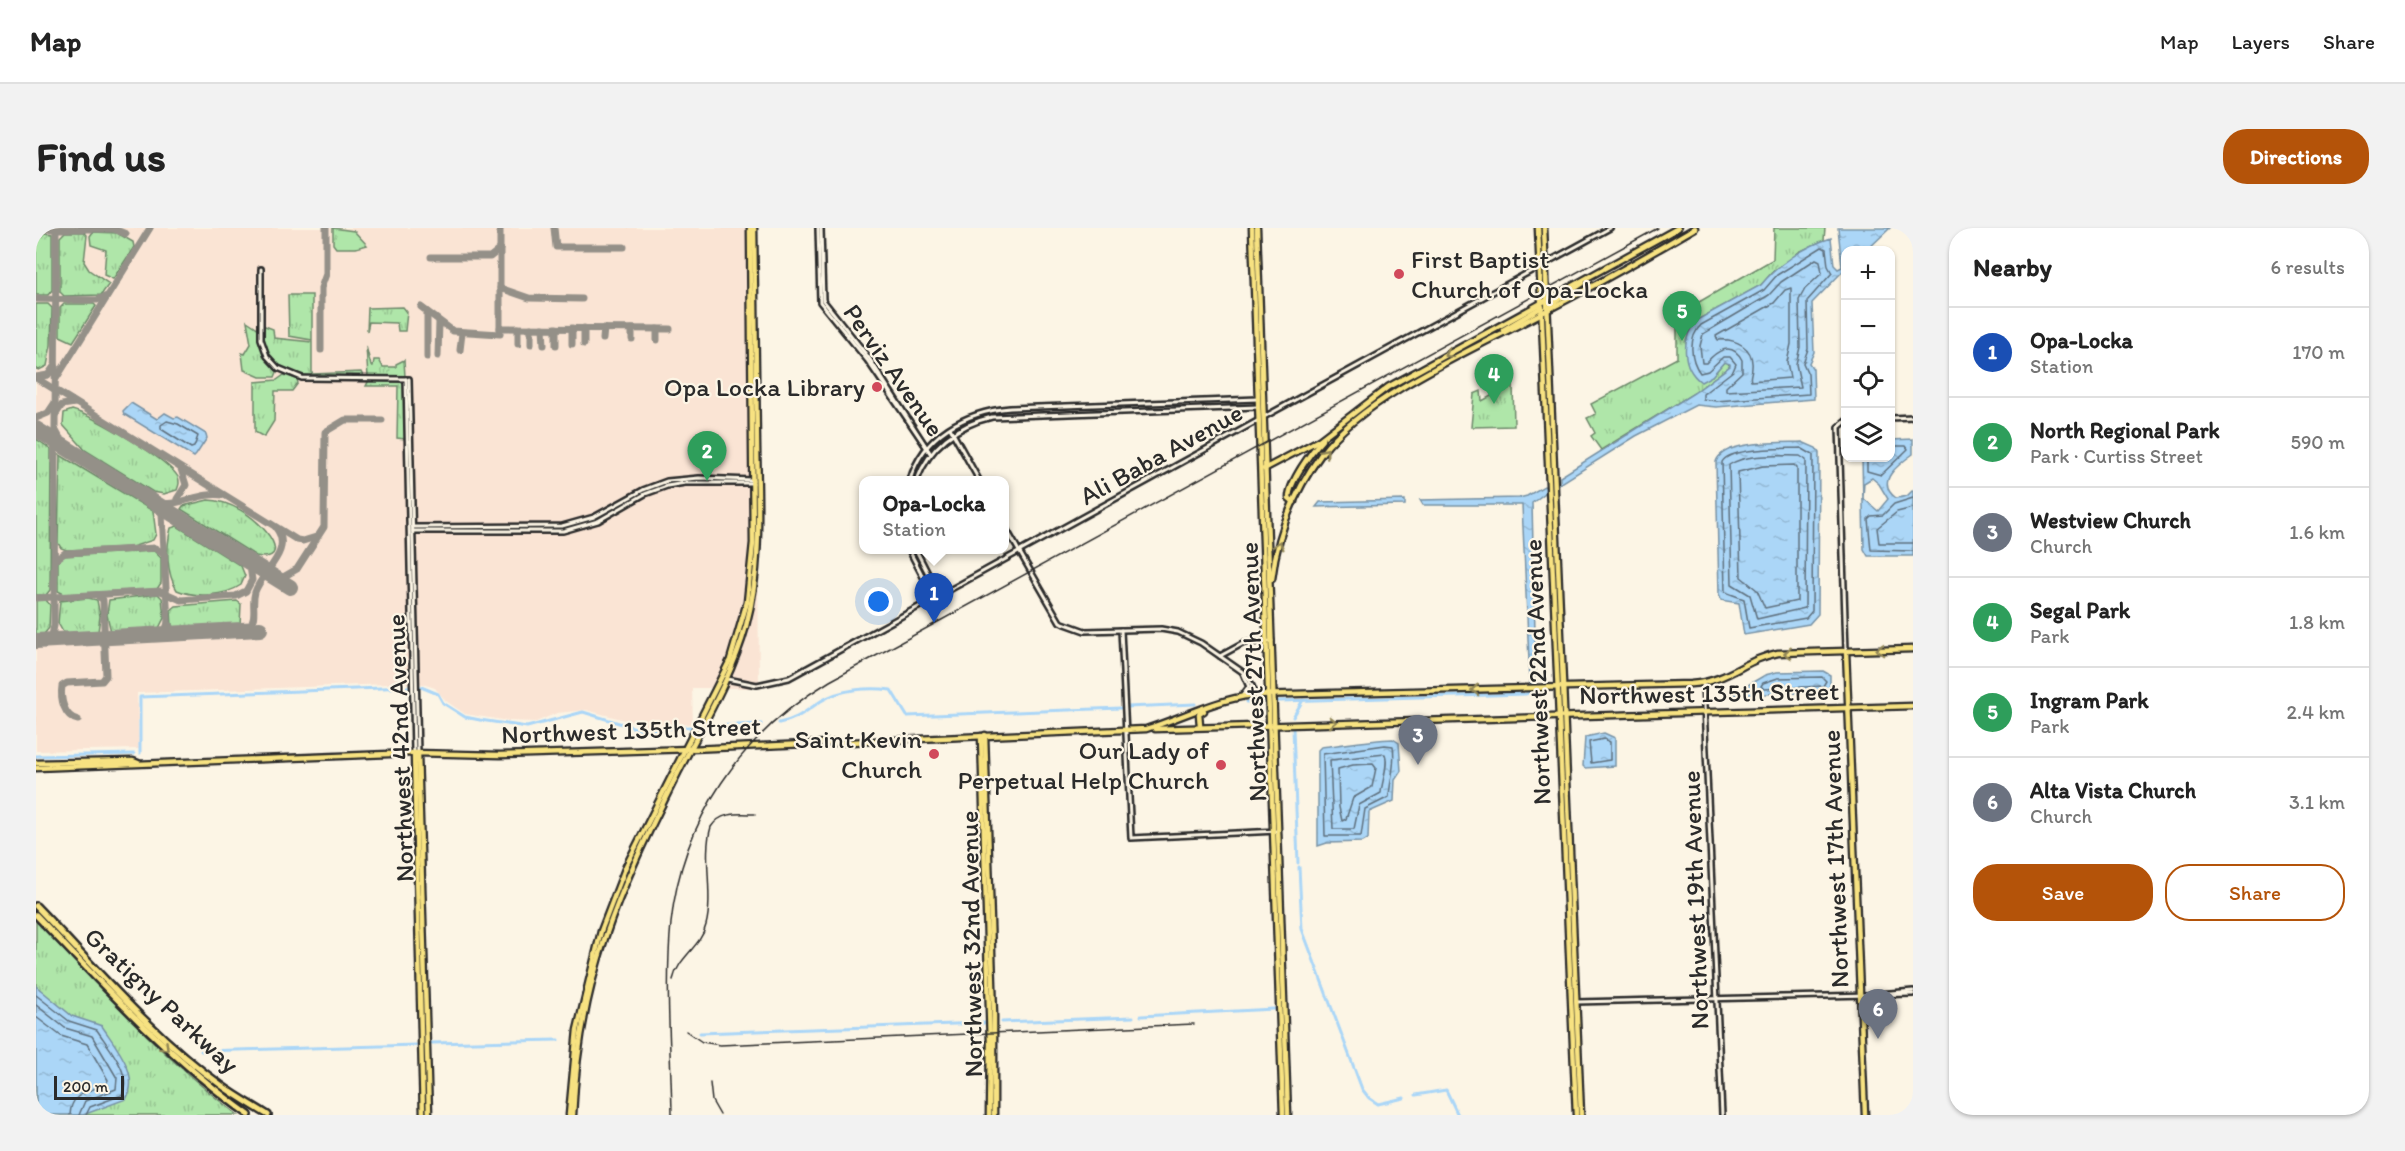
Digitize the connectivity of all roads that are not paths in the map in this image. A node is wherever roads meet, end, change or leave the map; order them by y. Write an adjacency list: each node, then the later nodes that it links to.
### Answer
1 (752, 228): 35 (main road)
2 (820, 228): 26 (street, Perviz Avenue)
3 (1252, 228): 14 (main road)
4 (1257, 228): 16 (main road, Northwest 27th Avenue)
5 (1538, 228): 10 (main road, Northwest 22nd Avenue)
6 (1544, 228): 10 (main road, Northwest 22nd Avenue)
7 (1610, 228): 10 (street, Ali Baba Avenue)
8 (1678, 228): 12 (main road)
9 (1695, 228): 12 (main road)
10 (1543, 265): 12 (main road, Northwest 22nd Avenue); 20 (street, Ali Baba Avenue)
11 (261, 269): 13 (street)
12 (1544, 307): 22 (main road, one-way to 22); 37 (main road, one-way to 12); 59 (main road, Northwest 22nd Avenue)
13 (408, 379): 24 (street, Northwest 42nd Avenue); 25 (street, Northwest 42nd Avenue)
14 (1258, 399): 15 (street); 16 (main road)
15 (1145, 403): 17 (street); 21 (street)
16 (1261, 407): 17 (street); 20 (main road, Northwest 27th Avenue)
17 (1146, 409): 23 (street)
18 (1913, 417): 19 (street)
19 (1895, 418)
20 (1261, 419): 29 (main road, Northwest 27th Avenue); 30 (main road, Northwest 27th Avenue); 42 (street, Ali Baba Avenue)
21 (950, 428): 23 (street); 26 (street)
22 (1330, 431): 29 (main road); 37 (main road)
23 (954, 433): 27 (street); 33 (street)
24 (406, 441): 25 (street); 39 (street, Northwest 42nd Avenue)
25 (411, 441): 39 (street, Northwest 42nd Avenue)
26 (927, 447): 27 (street, Perviz Avenue); 31 (street)
27 (931, 454): 32 (street)
28 (1842, 462): 53 (street, Northwest 17th Avenue)
29 (1266, 468): 30 (main road); 41 (main road, Northwest 27th Avenue)
30 (1260, 472): 41 (main road, Northwest 27th Avenue)
31 (911, 476)
32 (919, 476)
33 (977, 476)
34 (680, 479): 35 (street); 36 (street); 38 (street)
35 (754, 481): 36 (street); 56 (main road)
36 (674, 484): 38 (street)
37 (1294, 502): 45 (main road, one-way to 37)
38 (588, 522): 39 (street)
39 (411, 529): 48 (street, Northwest 42nd Avenue); 49 (street, Northwest 42nd Avenue)
40 (1009, 533): 42 (street)
41 (1266, 540): 45 (main road, Northwest 27th Avenue); 51 (main road, Northwest 27th Avenue)
42 (1019, 552): 46 (street, Ali Baba Avenue); 50 (street)
43 (912, 554): 47 (street)
44 (918, 554): 46 (street)
45 (1270, 591): 51 (main road, Northwest 27th Avenue)
46 (939, 595): 47 (street, Ali Baba Avenue)
47 (934, 598): 56 (street, Ali Baba Avenue)
48 (411, 605): 49 (street); 57 (street, Northwest 42nd Avenue)
49 (416, 605): 57 (street, Northwest 42nd Avenue)
50 (1121, 630): 54 (street); 71 (street)
51 (1269, 641): 54 (street); 61 (main road, Northwest 27th Avenue)
52 (1913, 649): 53 (main road, one-way to 53)
53 (1846, 651): 58 (main road, one-way to 58); 65 (main road, Northwest 17th Avenue)
54 (1220, 656): 55 (street)
55 (1242, 672): 60 (street); 62 (street)
56 (724, 678): 73 (main road)
57 (415, 682): 74 (street, Northwest 42nd Avenue)
58 (1703, 683): 59 (main road); 66 (street, Northwest 19th Avenue)
59 (1560, 687): 61 (main road, one-way to 61); 67 (main road, Northwest 22nd Avenue)
60 (1256, 695): 61 (main road); 62 (main road)
61 (1271, 696): 68 (main road, Northwest 27th Avenue)
62 (1240, 697): 63 (main road)
63 (1231, 699): 69 (main road); 70 (main road)
64 (1913, 706): 65 (main road, Northwest 135th Street)
65 (1848, 709): 66 (main road, Northwest 135th Street); 80 (main road, Northwest 17th Avenue)
66 (1705, 712): 67 (main road, Northwest 135th Street); 81 (street, Northwest 19th Avenue)
67 (1561, 716): 68 (main road, Northwest 135th Street, one-way to 67); 82 (main road, Northwest 22nd Avenue)
68 (1272, 723): 69 (main road, Northwest 135th Street); 76 (main road, Northwest 27th Avenue)
69 (1200, 726): 70 (main road, Northwest 135th Street)
70 (1146, 729): 71 (main road, Northwest 135th Street)
71 (1126, 730): 72 (main road, Northwest 135th Street); 76 (street)
72 (983, 736): 73 (main road, Northwest 135th Street); 92 (main road, Northwest 32nd Avenue); 93 (main road, Northwest 32nd Avenue)
73 (688, 749): 74 (main road, Northwest 135th Street); 91 (main road)
74 (416, 753): 75 (main road, Northwest 135th Street); 86 (main road, Northwest 42nd Avenue)
75 (36, 766)
76 (1276, 831): 83 (main road, Northwest 27th Avenue); 84 (main road, Northwest 27th Avenue)
77 (36, 906): 88 (highway, Gratigny Parkway)
78 (36, 915): 87 (highway, Gratigny Parkway, one-way to 87)
79 (1913, 993): 80 (street)
80 (1859, 995): 81 (street); 98 (main road, Northwest 17th Avenue)
81 (1717, 998): 82 (street); 97 (street, Northwest 19th Avenue)
82 (1574, 1002): 96 (main road, Northwest 22nd Avenue)
83 (1279, 1005): 84 (main road); 85 (main road, Northwest 27th Avenue)
84 (1285, 1011): 85 (main road, Northwest 27th Avenue)
85 (1284, 1065): 94 (main road, Northwest 27th Avenue); 95 (main road, Northwest 27th Avenue)
86 (426, 1100): 89 (main road, Northwest 42nd Avenue); 90 (main road, Northwest 42nd Avenue)
87 (249, 1115)
88 (268, 1115)
89 (423, 1115)
90 (429, 1115)
91 (571, 1115)
92 (989, 1115)
93 (994, 1115)
94 (1283, 1115)
95 (1288, 1115)
96 (1579, 1115)
97 (1722, 1115)
98 (1864, 1115)

